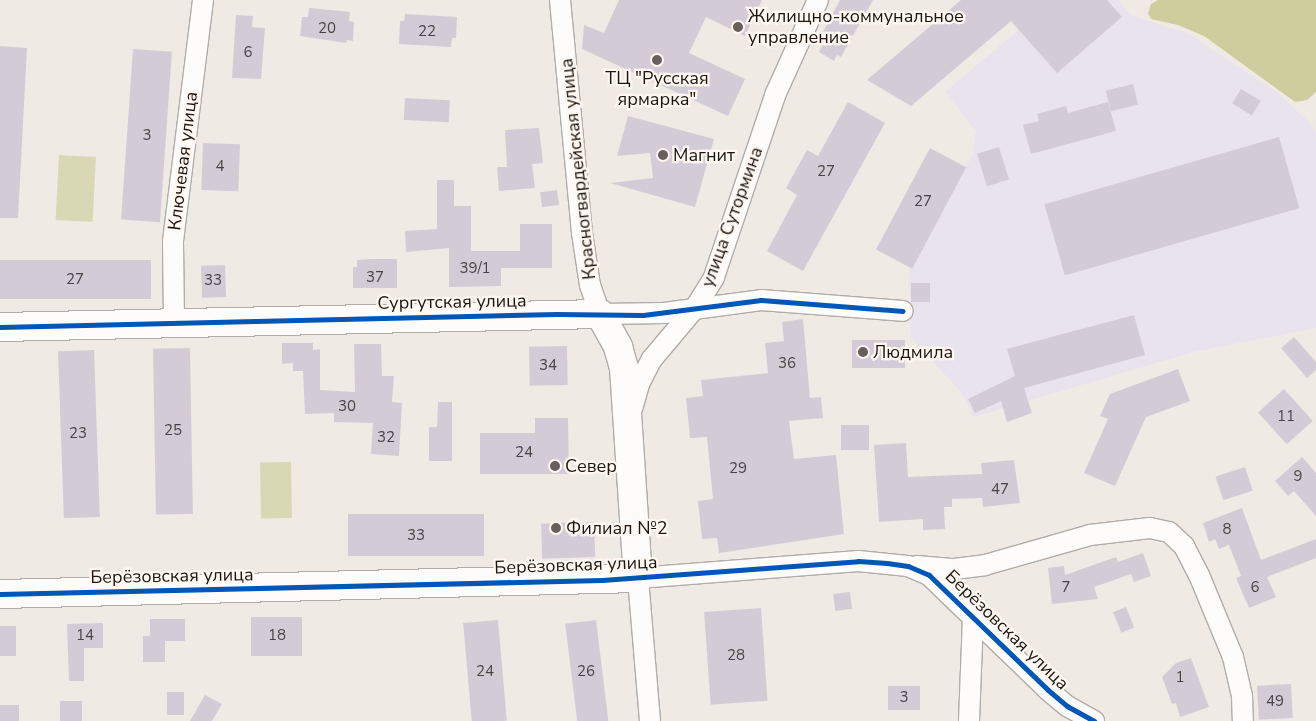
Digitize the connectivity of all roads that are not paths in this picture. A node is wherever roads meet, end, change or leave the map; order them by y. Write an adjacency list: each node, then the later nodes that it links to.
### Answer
1 (202, 0): 7 (street, Ключевая улица)
2 (560, 0): 6 (street, Красногвардейская улица)
3 (818, 0): 4 (street, улица Сутормина)
4 (695, 308): 5 (street, Сургутская улица); 6 (street, Сургутская улица); 9 (street, улица Сутормина)
5 (903, 311)
6 (600, 314): 7 (street, Сургутская улица); 9 (street, Красногвардейская улица)
7 (174, 323): 8 (street, Сургутская улица)
8 (0, 327)
9 (629, 423): 11 (street, Красногвардейская улица)
10 (908, 566): 11 (street, Берёзовская улица); 13 (street, Берёзовская улица); 17 (street)
11 (638, 578): 12 (street, Берёзовская улица); 15 (street, Красногвардейская улица)
12 (0, 594)
13 (973, 615): 14 (street, Берёзовская улица); 16 (street)
14 (1087, 719)
15 (650, 721)
16 (969, 721)
17 (1243, 721)

